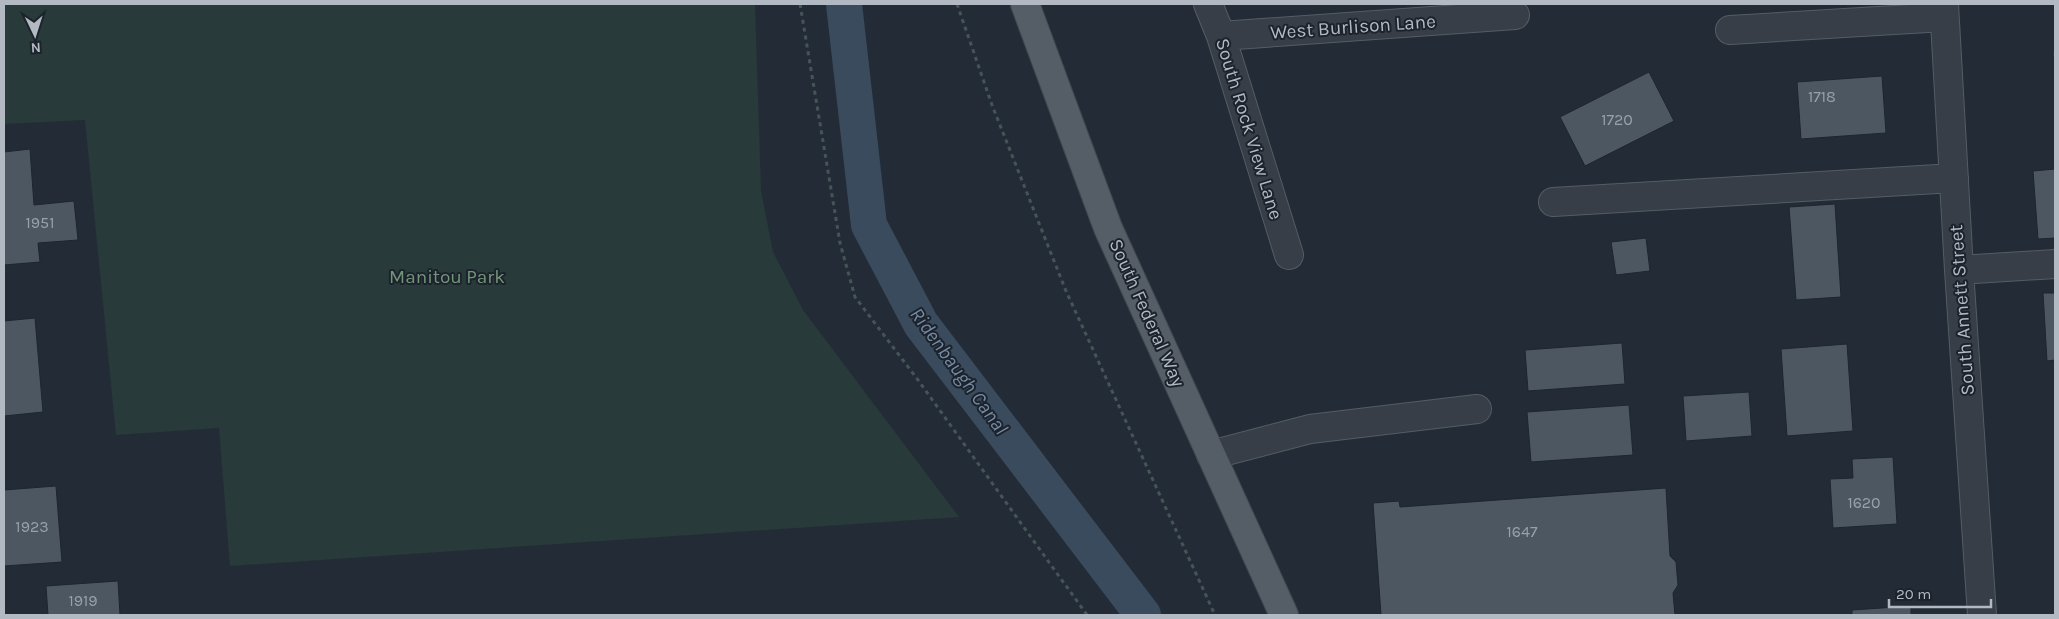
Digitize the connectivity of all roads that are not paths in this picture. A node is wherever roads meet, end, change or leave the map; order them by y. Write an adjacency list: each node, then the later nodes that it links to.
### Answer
1 (1024, 4): 13 (main road, South Federal Way)
2 (1208, 4): 6 (street, South Rock View Lane)
3 (1944, 10): 5 (street); 7 (street, South Annett Street)
4 (1515, 15): 6 (street, West Burlison Lane)
5 (1730, 30)
6 (1221, 36): 9 (street, South Rock View Lane)
7 (1954, 178): 8 (street); 11 (street, South Annett Street)
8 (1553, 202)
9 (1288, 255)
10 (2055, 264): 11 (street)
11 (1959, 270): 15 (street, South Annett Street)
12 (1477, 409): 13 (street)
13 (1212, 455): 14 (main road, South Federal Way)
14 (1284, 615)
15 (1982, 615)

